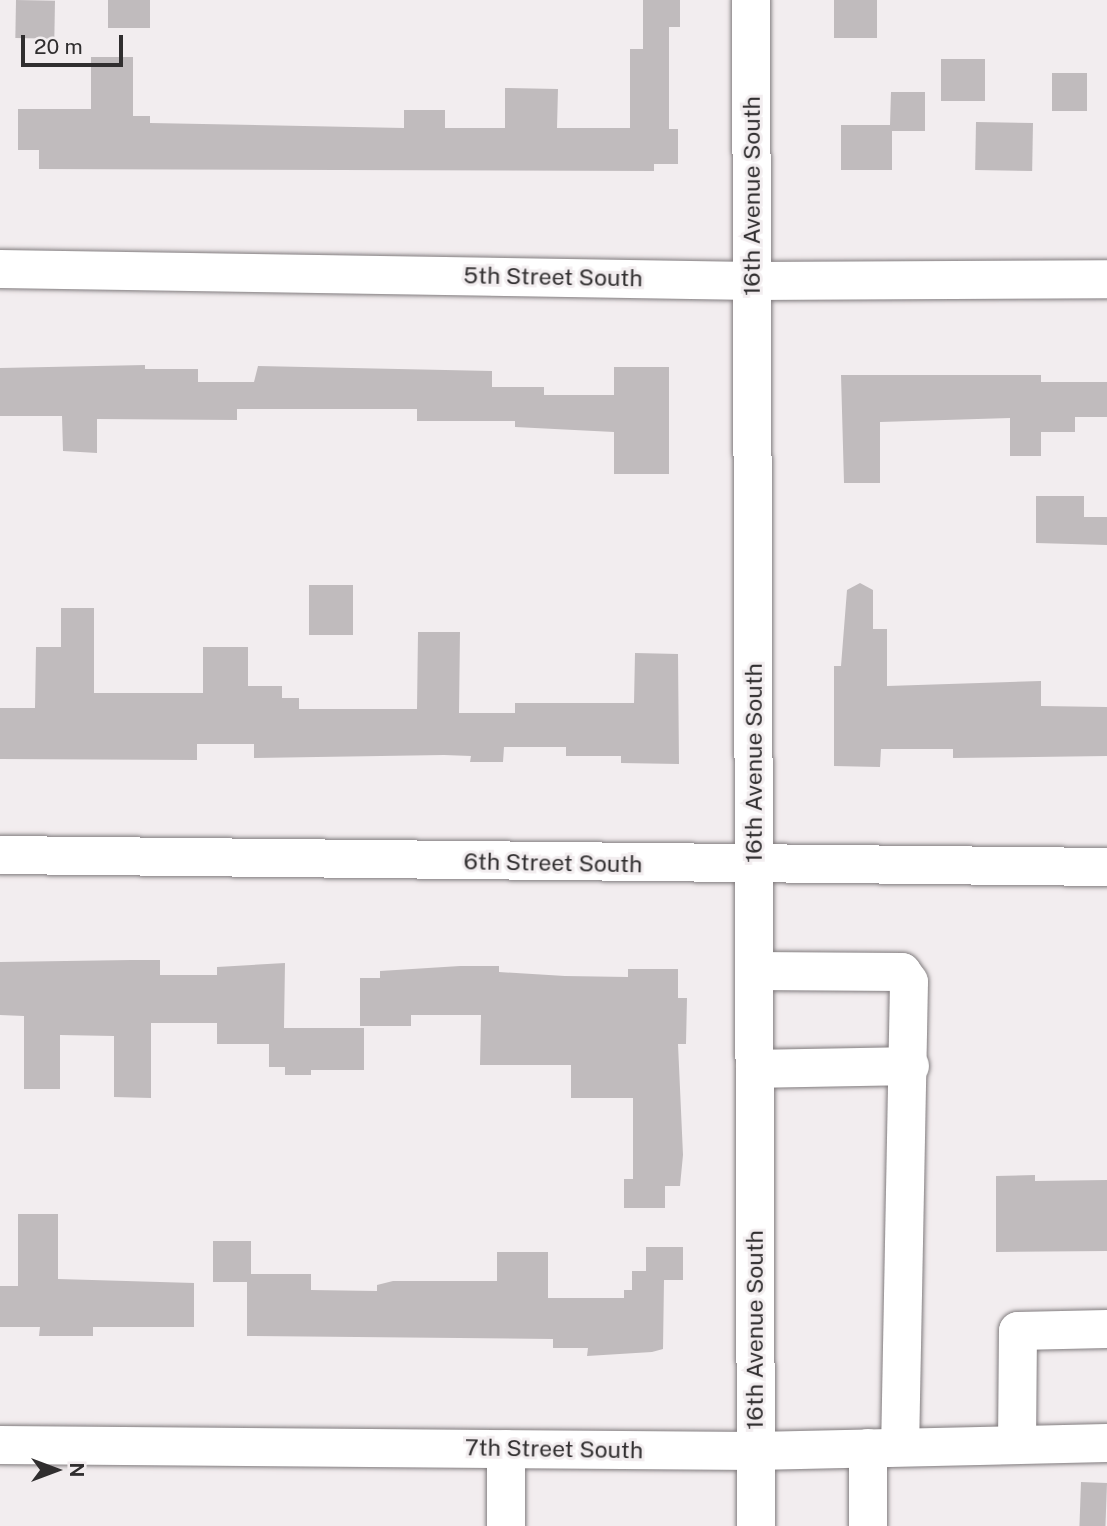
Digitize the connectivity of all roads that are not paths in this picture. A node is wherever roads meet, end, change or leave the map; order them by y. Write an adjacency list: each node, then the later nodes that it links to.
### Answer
1 (751, 0): 4 (street, 16th Avenue South)
2 (0, 269): 4 (street, 5th Street South)
3 (1107, 279): 4 (street, 5th Street South)
4 (753, 281): 6 (street, 16th Avenue South)
5 (0, 855): 6 (street, 6th Street South)
6 (754, 866): 7 (street, 6th Street South); 8 (street, 16th Avenue South)
7 (1107, 867)
8 (754, 971): 9 (street); 10 (street, 16th Avenue South)
9 (911, 1066): 10 (street); 15 (street)
10 (755, 1069): 17 (street, 16th Avenue South)
11 (1107, 1329): 14 (street)
12 (1107, 1443): 14 (street, 7th Street South)
13 (0, 1445): 16 (street, 7th Street South)
14 (1017, 1445): 15 (street, 7th Street South)
15 (884, 1448): 17 (street, 7th Street South); 20 (street)
16 (506, 1449): 17 (street, 7th Street South); 18 (street)
17 (755, 1451): 19 (street, 16th Avenue South)
18 (506, 1526)
19 (756, 1526)
20 (868, 1526)

